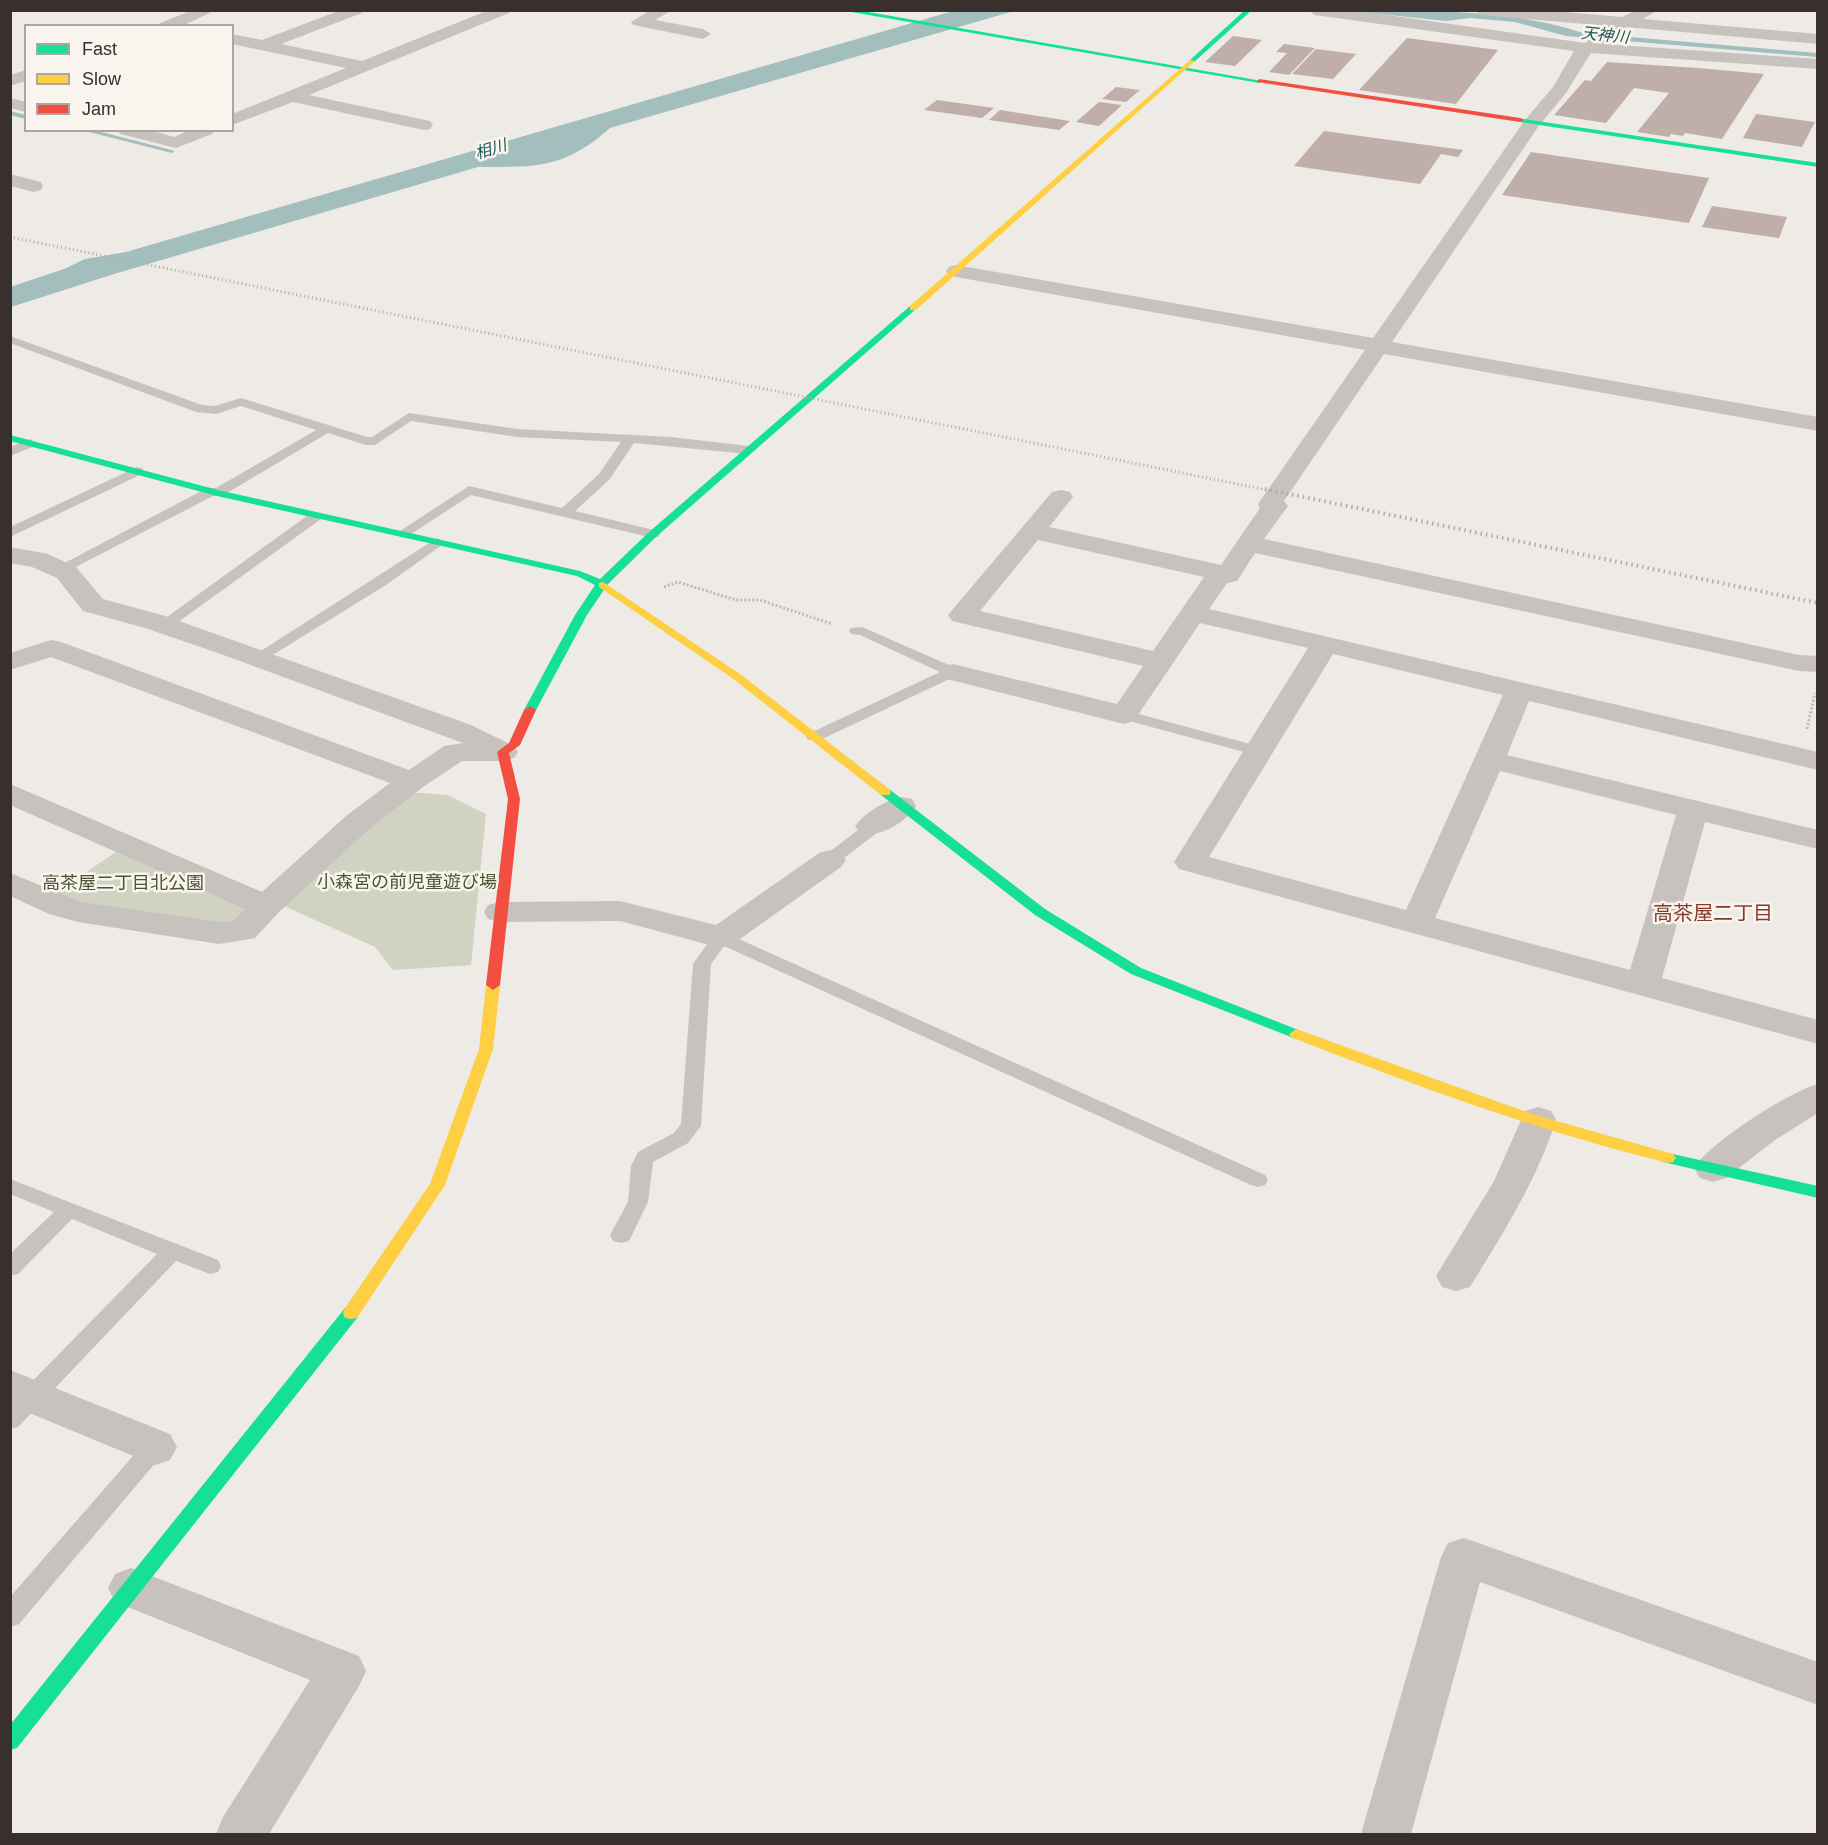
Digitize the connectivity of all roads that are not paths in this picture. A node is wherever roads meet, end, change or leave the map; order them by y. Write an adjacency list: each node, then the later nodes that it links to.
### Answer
1 (209, 10): 10 (street)
2 (357, 10): 15 (street)
3 (504, 10): 19 (street)
4 (665, 10): 12 (street)
5 (843, 10): 20 (street)
6 (1249, 10): 20 (street)
7 (1315, 10): 16 (street)
8 (1481, 10): 11 (street)
9 (1651, 10): 11 (street)
10 (170, 24)
11 (1619, 25): 14 (street); 16 (street)
12 (703, 34)
13 (234, 39): 15 (street)
14 (1818, 39)
15 (264, 46): 17 (street); 19 (street)
16 (1591, 47): 18 (street); 23 (street)
17 (234, 56)
18 (1818, 64)
19 (365, 67): 21 (street)
20 (1184, 70): 23 (street); 30 (street)
21 (291, 96): 22 (street); 24 (street)
22 (234, 119)
23 (1531, 124): 27 (street); 32 (street)
24 (424, 125)
25 (134, 132): 26 (street)
26 (201, 132)
27 (1818, 165)
28 (10, 180): 29 (street)
29 (34, 186)
30 (956, 271): 32 (street); 38 (street)
31 (10, 339): 34 (lane)
32 (1378, 348): 33 (street); 50 (street)
33 (1818, 424)
34 (326, 429): 36 (lane); 41 (lane)
35 (10, 438): 37 (street)
36 (630, 439): 38 (lane); 43 (lane)
37 (30, 443): 39 (lane); 40 (street)
38 (748, 450): 48 (street)
39 (10, 452)
40 (137, 471): 41 (street); 46 (lane)
41 (214, 492): 44 (street); 52 (lane)
42 (1061, 497): 45 (street)
43 (566, 512): 47 (lane); 48 (lane)
44 (316, 516): 47 (street); 56 (lane)
45 (1032, 531): 53 (street); 60 (street)
46 (10, 533)
47 (405, 534): 49 (street)
48 (653, 534): 54 (street)
49 (437, 542): 54 (street); 59 (lane)
50 (1250, 544): 53 (street); 62 (street)
51 (10, 555): 52 (street)
52 (62, 570): 56 (street)
53 (1220, 573): 55 (street)
54 (601, 584): 66 (street); 68 (street)
55 (1194, 613): 58 (street); 60 (street)
56 (165, 625): 59 (street)
57 (856, 631): 63 (lane)
58 (1325, 644): 64 (street); 67 (street)
59 (258, 658): 68 (street)
60 (1158, 661): 65 (street)
61 (10, 663): 71 (street)
62 (1818, 664)
63 (953, 672): 65 (street); 66 (lane)
64 (1520, 690): 69 (street); 70 (street)
65 (1124, 715): 67 (lane)
66 (814, 737): 73 (street)
67 (1259, 751): 81 (street)
68 (503, 752): 71 (street); 80 (street)
69 (1809, 759)
70 (1490, 760): 74 (street); 81 (street)
71 (412, 780): 79 (street)
72 (10, 793): 79 (street)
73 (901, 806): 75 (street); 86 (street)
74 (1694, 811): 76 (street); 83 (street)
75 (871, 826): 77 (lane)
76 (1818, 840)
77 (830, 860): 82 (street)
78 (10, 883): 79 (street)
79 (266, 906)
80 (500, 912): 82 (street); 99 (street)
81 (1416, 923): 83 (street)
82 (721, 937): 88 (lane); 92 (lane)
83 (1643, 984): 84 (street)
84 (1818, 1032)
85 (1818, 1096): 87 (street)
86 (1538, 1120): 87 (street); 96 (street)
87 (1713, 1168): 90 (street)
88 (1258, 1180)
89 (10, 1186): 91 (lane)
90 (1818, 1192)
91 (69, 1210): 93 (lane); 95 (lane)
92 (621, 1235)
93 (172, 1252): 94 (lane); 97 (lane)
94 (210, 1266)
95 (10, 1268)
96 (1456, 1276)
97 (18, 1401): 98 (street)
98 (155, 1447): 100 (lane)
99 (131, 1588): 102 (street); 103 (street)
100 (10, 1616)
101 (1818, 1684): 104 (street)
102 (10, 1741)
103 (241, 1834)
104 (1386, 1834)

